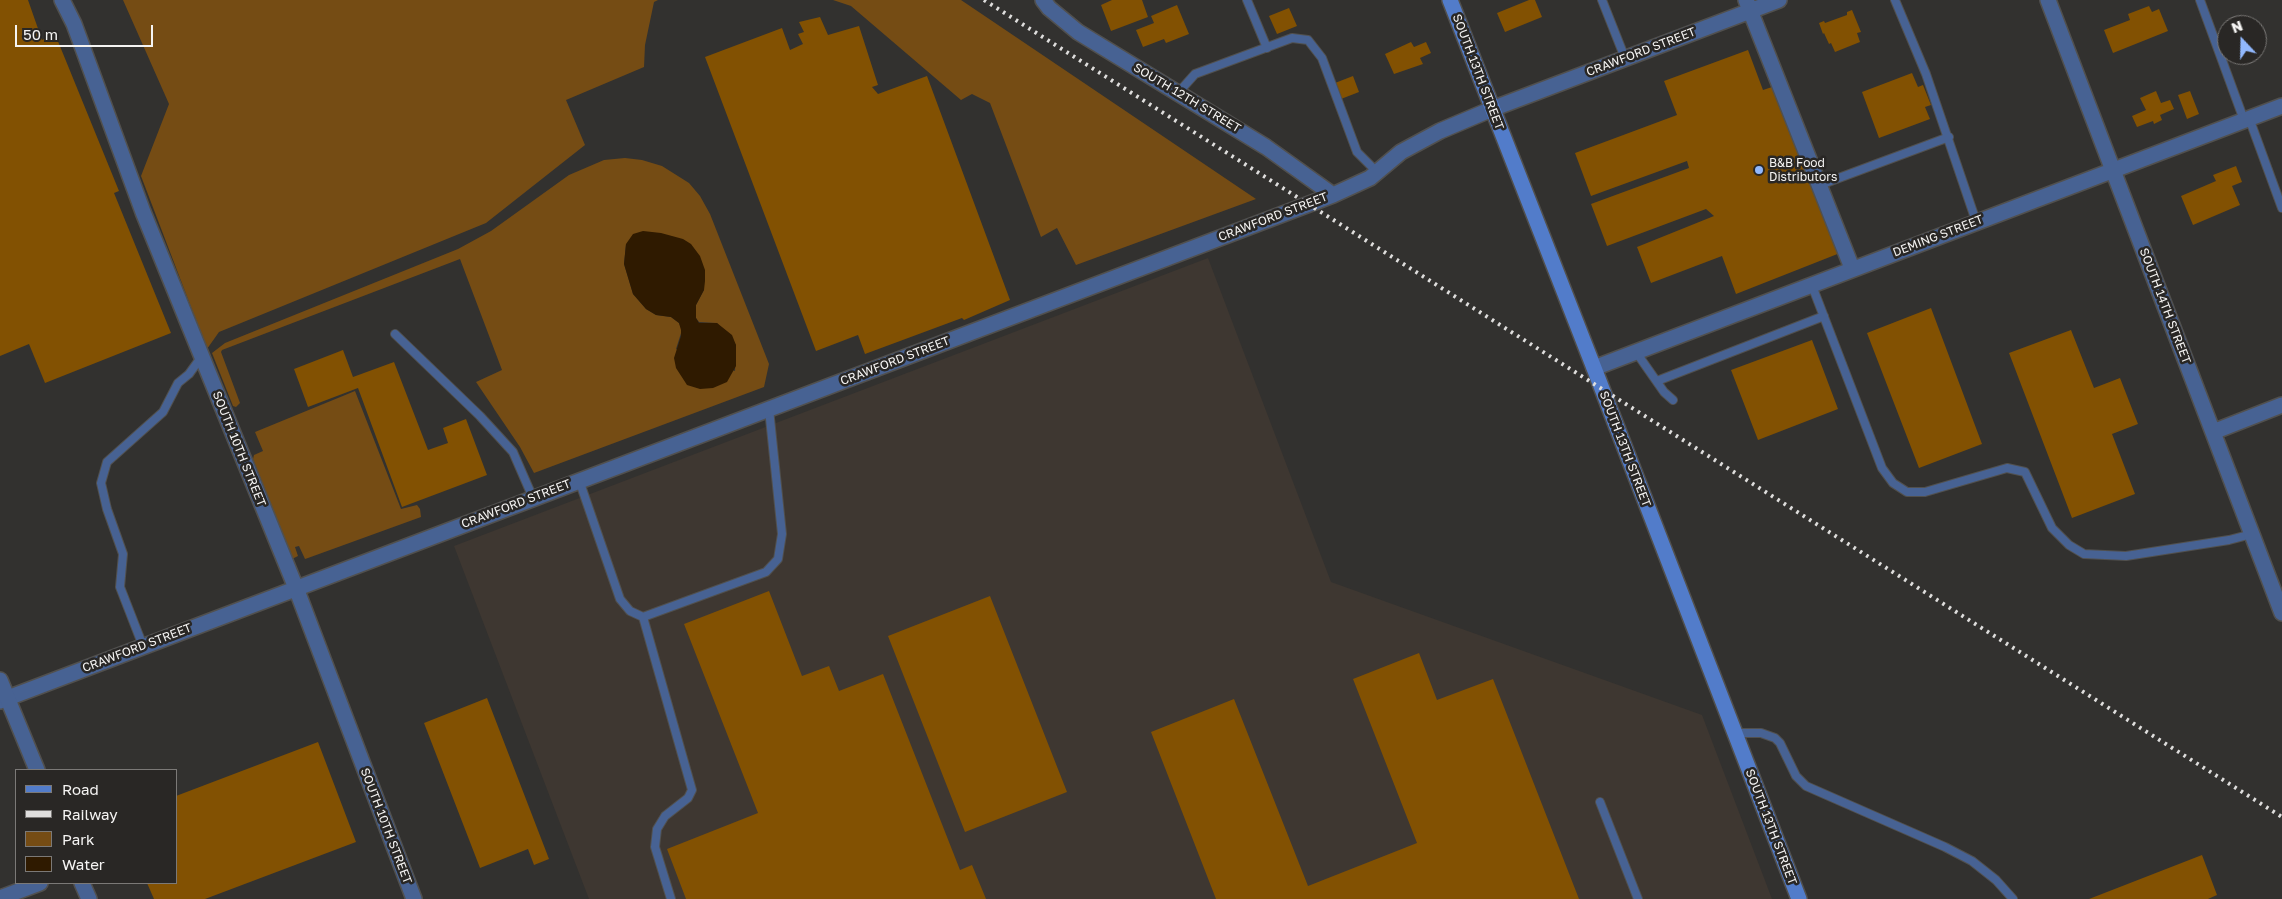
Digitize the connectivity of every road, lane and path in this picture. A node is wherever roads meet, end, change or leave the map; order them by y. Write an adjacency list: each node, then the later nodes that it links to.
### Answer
1 (62, 0): 29 (street, SOUTH 10TH STREET)
2 (1043, 0): 13 (street, SOUTH 12TH STREET)
3 (1248, 0): 11 (lane)
4 (1450, 0): 15 (main road, SOUTH 13TH STREET)
5 (1602, 0): 12 (lane)
6 (1779, 0): 10 (street, CRAWFORD STREET)
7 (1895, 0): 17 (lane)
8 (2048, 0): 18 (street, SOUTH 14TH STREET)
9 (2200, 0): 16 (lane)
10 (1748, 5): 12 (street, CRAWFORD STREET); 20 (street)
11 (1266, 48): 13 (lane); 19 (lane)
12 (1625, 58): 15 (street, CRAWFORD STREET)
13 (1178, 93): 21 (street, SOUTH 12TH STREET)
14 (2282, 106): 16 (street, DEMING STREET)
15 (1492, 109): 19 (street, CRAWFORD STREET); 30 (main road, SOUTH 13TH STREET)
16 (2246, 119): 18 (street, DEMING STREET); 22 (lane)
17 (1949, 137): 20 (lane); 23 (lane)
18 (2112, 170): 23 (street, DEMING STREET); 35 (street, SOUTH 14TH STREET)
19 (1377, 172): 21 (street, CRAWFORD STREET)
20 (1820, 185): 24 (street)
21 (1332, 195): 34 (street, CRAWFORD STREET)
22 (2282, 208)
23 (1976, 221): 24 (street, DEMING STREET)
24 (1852, 268): 25 (street, DEMING STREET)
25 (1811, 284): 26 (lane); 28 (street, DEMING STREET)
26 (1824, 316): 31 (lane); 38 (lane)
27 (395, 334): 37 (lane)
28 (1636, 352): 30 (street, DEMING STREET); 31 (lane)
29 (202, 356): 39 (street, SOUTH 10TH STREET); 42 (lane)
30 (1594, 368): 45 (main road, SOUTH 13TH STREET)
31 (1657, 381): 32 (lane)
32 (1674, 400)
33 (2282, 405): 35 (street)
34 (769, 408): 36 (street, CRAWFORD STREET); 41 (lane)
35 (2213, 432): 38 (street, SOUTH 14TH STREET)
36 (579, 480): 37 (street, CRAWFORD STREET); 41 (lane)
37 (533, 498): 39 (street, CRAWFORD STREET)
38 (2252, 534): 40 (street, SOUTH 14TH STREET)
39 (296, 588): 42 (street, CRAWFORD STREET); 52 (street, SOUTH 10TH STREET)
40 (2282, 612)
41 (644, 617): 53 (lane)
42 (143, 646): 44 (street, CRAWFORD STREET)
43 (0, 680): 44 (street)
44 (4, 700): 46 (street)
45 (1735, 733): 55 (main road, SOUTH 13TH STREET); 56 (lane)
46 (37, 769)
47 (1600, 802): 54 (lane)
48 (37, 884): 50 (street)
49 (82, 884): 51 (street)
50 (0, 898)
51 (89, 899)
52 (414, 899)
53 (671, 899)
54 (1638, 899)
55 (1799, 899)
56 (2013, 899)

